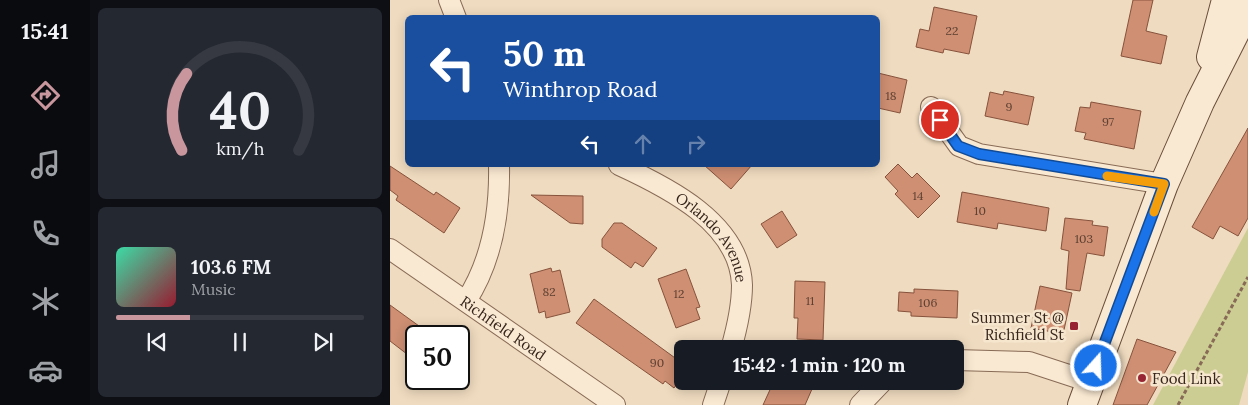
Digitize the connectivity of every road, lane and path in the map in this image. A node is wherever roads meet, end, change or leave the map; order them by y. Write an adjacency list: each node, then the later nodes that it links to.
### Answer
1 (449, 0): 4 (street)
2 (1226, 0): 5 (main road)
3 (1248, 7): 5 (main road)
4 (455, 15)
5 (1200, 102): 9 (main road)
6 (930, 107): 9 (street)
7 (499, 167): 12 (street)
8 (622, 167): 13 (street, Orlando Avenue)
9 (1164, 184): 17 (main road)
10 (390, 249): 12 (street, Richfield Road)
11 (1248, 277): 21 (path)
12 (466, 300): 18 (street, Richfield Road)
13 (733, 340)
14 (964, 360): 17 (street)
15 (718, 390): 19 (street)
16 (874, 390): 20 (street)
17 (1086, 394)
18 (615, 405)
19 (713, 405)
20 (860, 405)
21 (1178, 405)

